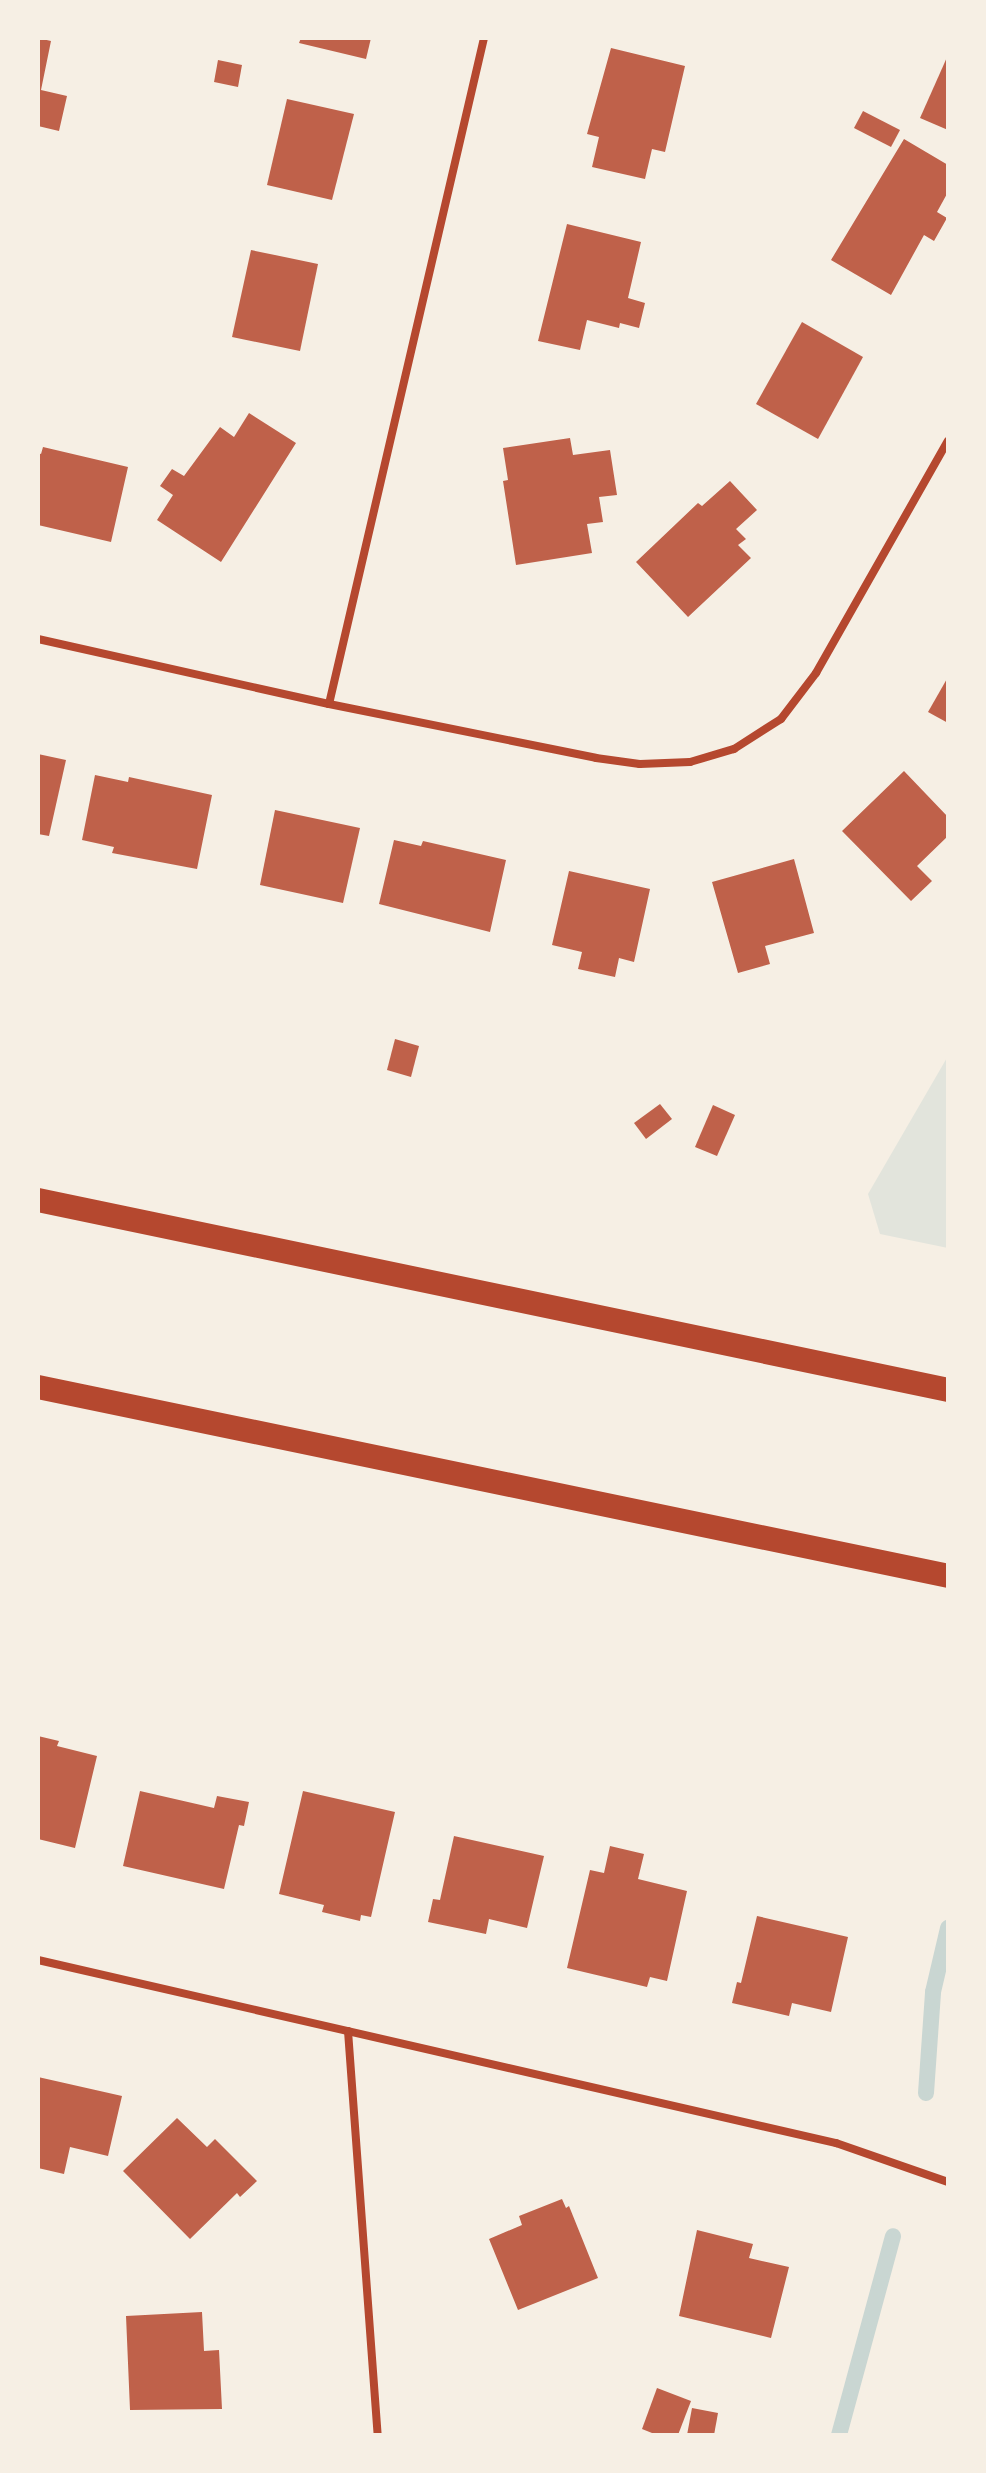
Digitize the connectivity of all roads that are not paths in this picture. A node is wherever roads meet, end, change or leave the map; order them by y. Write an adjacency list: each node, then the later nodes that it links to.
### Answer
1 (484, 38): 4 (street)
2 (948, 441): 4 (street)
3 (38, 639): 4 (street)
4 (329, 704)
5 (38, 1200): 7 (highway)
6 (38, 1387): 8 (highway)
7 (948, 1390)
8 (948, 1576)
9 (38, 1960): 10 (street)
10 (348, 2031): 11 (street); 12 (street)
11 (948, 2182)
12 (378, 2435)

